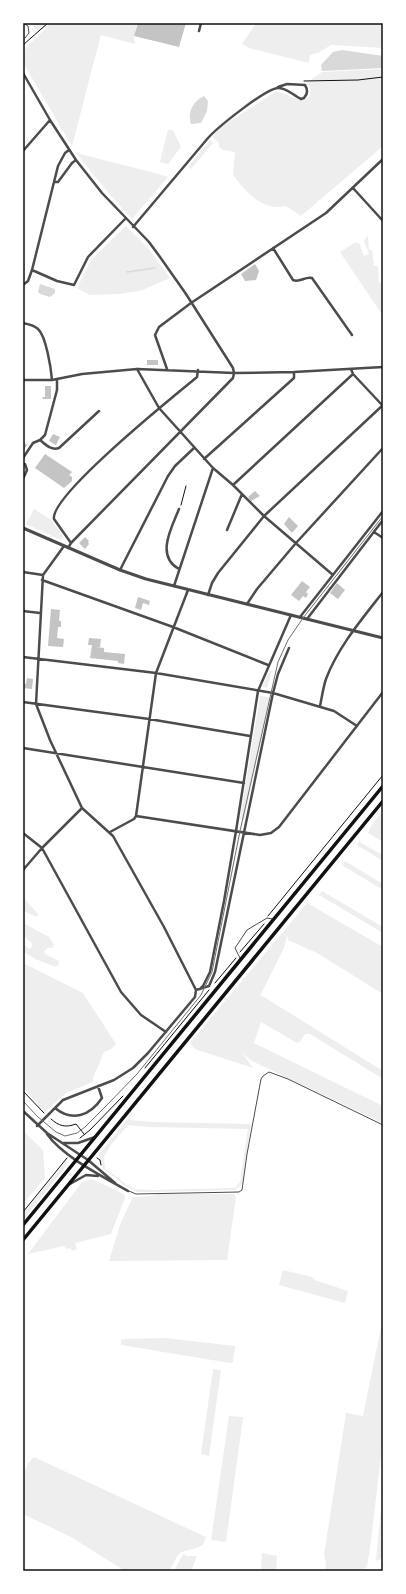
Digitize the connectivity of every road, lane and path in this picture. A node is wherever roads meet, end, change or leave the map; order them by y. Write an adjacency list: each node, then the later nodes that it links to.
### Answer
1 (23, 23): 5 (lane)
2 (48, 23): 6 (path)
3 (201, 23): 4 (street)
4 (199, 31)
5 (23, 38)
6 (23, 45)
7 (23, 73): 11 (street)
8 (383, 77): 9 (path)
9 (298, 84): 10 (street); 10 (street)
10 (278, 87): 20 (street)
11 (50, 120): 12 (street); 13 (street)
12 (69, 150): 15 (street); 16 (street)
13 (23, 152)
14 (383, 159): 17 (street)
15 (76, 160): 16 (street); 18 (street)
16 (54, 182): 22 (street)
17 (353, 188): 19 (street); 21 (street)
18 (126, 219): 20 (street); 22 (street)
19 (383, 221)
20 (133, 227): 24 (street)
21 (273, 248): 24 (street); 26 (street)
22 (32, 270): 23 (street)
23 (23, 286)
24 (191, 303): 29 (street); 33 (street)
25 (23, 323): 36 (street)
26 (352, 334)
27 (383, 367): 30 (street)
28 (137, 369): 29 (street); 37 (street); 39 (street)
29 (167, 369): 31 (street)
30 (351, 369): 32 (street); 34 (street)
31 (198, 370): 33 (street); 39 (street)
32 (294, 372): 33 (street); 46 (street)
33 (234, 373): 41 (street)
34 (353, 374): 38 (street); 50 (street)
35 (23, 380): 36 (street)
36 (52, 380): 37 (street)
37 (57, 380): 42 (street)
38 (383, 405): 55 (street)
39 (159, 408): 41 (street); 61 (street)
40 (99, 411): 42 (street)
41 (180, 431): 43 (street); 61 (street)
42 (40, 440): 45 (street)
43 (194, 448): 46 (street); 66 (street)
44 (383, 448): 62 (street)
45 (23, 458)
46 (204, 459): 48 (street)
47 (23, 463): 49 (street)
48 (213, 468): 50 (street); 65 (street)
49 (23, 479)
50 (233, 485): 52 (street)
51 (186, 486): 53 (path)
52 (242, 494): 55 (street); 58 (street)
53 (179, 508): 65 (street)
54 (383, 511): 69 (street)
55 (264, 516): 62 (street); 74 (street)
56 (383, 520): 59 (street)
57 (23, 528): 63 (street)
58 (227, 530)
59 (374, 532): 60 (street); 80 (street)
60 (383, 538)
61 (71, 543): 64 (street)
62 (296, 544): 69 (street); 75 (street)
63 (64, 546): 64 (street); 68 (street)
64 (68, 548): 66 (street)
65 (179, 569): 71 (street)
66 (120, 570): 71 (street)
67 (23, 572): 68 (street)
68 (43, 575): 70 (street)
69 (333, 575): 79 (street)
70 (42, 580): 77 (street); 81 (street)
71 (174, 586): 72 (street)
72 (188, 590): 74 (street); 81 (street)
73 (383, 592): 82 (street)
74 (208, 595): 75 (street)
75 (247, 604): 78 (street)
76 (23, 611): 77 (street)
77 (40, 613): 86 (street)
78 (291, 615): 79 (street); 87 (street)
79 (300, 617): 80 (street)
80 (307, 619): 82 (street)
81 (173, 627): 87 (street); 88 (street)
82 (354, 630): 83 (street); 94 (street)
83 (383, 638)
84 (289, 648): 91 (street)
85 (23, 657): 86 (street)
86 (38, 659): 88 (street); 93 (street)
87 (268, 666): 89 (street)
88 (156, 673): 89 (street); 95 (street)
89 (258, 691): 91 (street); 97 (street)
90 (383, 692): 96 (street)
91 (273, 693): 94 (street); 109 (street)
92 (23, 702): 93 (street)
93 (36, 704): 95 (street); 99 (street)
94 (320, 706): 96 (street)
95 (149, 719): 97 (street); 100 (street)
96 (357, 726): 109 (street)
97 (250, 736): 102 (street)
98 (23, 748): 99 (street)
99 (56, 753): 100 (street); 105 (street)
100 (142, 767): 102 (street); 106 (street)
101 (383, 775): 113 (path)
102 (244, 783): 107 (street)
103 (383, 786): 114 (main road)
104 (383, 801): 137 (main road)
105 (82, 808): 108 (street); 111 (street)
106 (136, 816): 107 (street); 108 (street)
107 (238, 831): 109 (street); 118 (street)
108 (110, 832): 119 (street)
109 (244, 832): 118 (street)
110 (23, 833): 111 (street)
111 (42, 848): 112 (street); 121 (street)
112 (23, 870)
113 (267, 918): 114 (lane); 115 (path); 115 (lane)
114 (274, 919): 116 (main road)
115 (238, 955): 116 (lane); 117 (path)
116 (241, 959): 132 (main road)
117 (214, 985)
118 (200, 989): 119 (street)
119 (196, 990): 121 (street)
120 (209, 991): 122 (path)
121 (166, 1032): 123 (street)
122 (144, 1070)
123 (98, 1086): 126 (street); 126 (street)
124 (23, 1091): 128 (path)
125 (125, 1093): 128 (path)
126 (55, 1108): 128 (street)
127 (23, 1111): 129 (street)
128 (47, 1116): 129 (street)
129 (37, 1126): 131 (street)
130 (383, 1126): 142 (lane)
131 (46, 1133): 133 (street); 134 (street)
132 (95, 1137): 133 (street); 135 (main road)
133 (60, 1141): 135 (street)
134 (70, 1155): 136 (street); 143 (path)
135 (80, 1155): 136 (main road); 137 (street)
136 (76, 1159): 138 (street); 144 (main road)
137 (88, 1160): 138 (main road); 140 (street)
138 (84, 1165): 139 (street); 141 (main road)
139 (103, 1178): 140 (street); 141 (street)
140 (115, 1184): 142 (street)
141 (67, 1185): 145 (main road)
142 (128, 1191)
143 (23, 1212)
144 (23, 1225)
145 (23, 1240)

